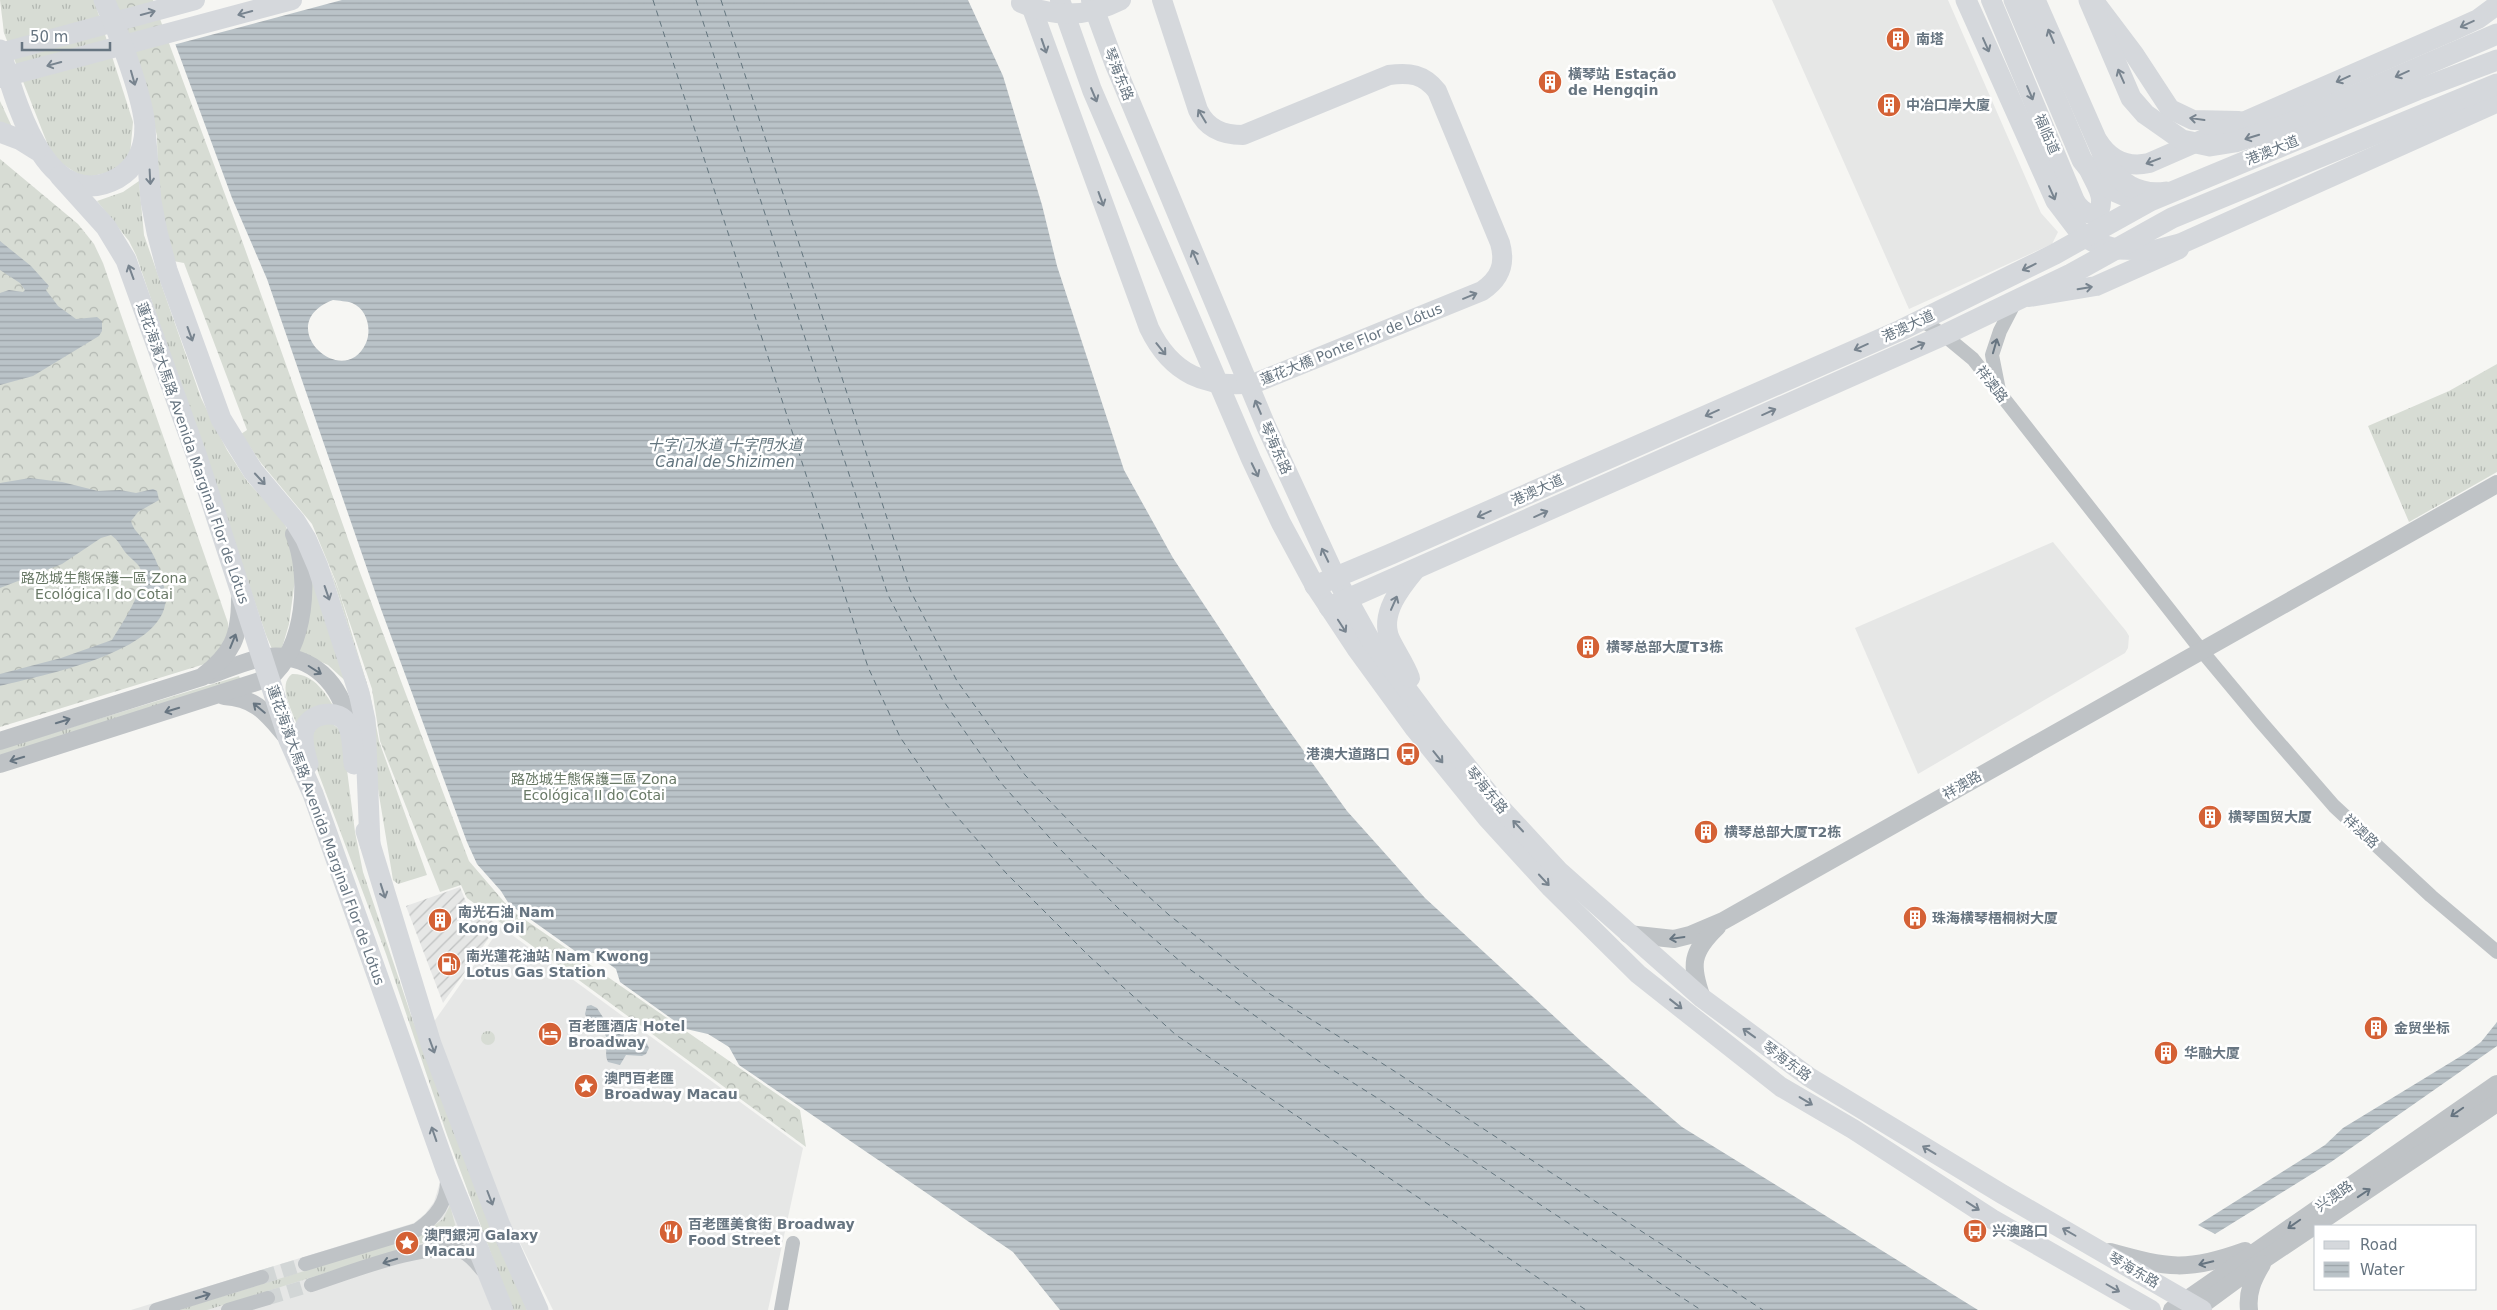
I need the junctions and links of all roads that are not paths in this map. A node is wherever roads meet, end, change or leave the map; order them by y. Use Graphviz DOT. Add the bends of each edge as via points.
graph roads {
  1 [pos="104,0"];
  2 [pos="195,0"];
  3 [pos="292,0"];
  4 [pos="1015,0"];
  5 [pos="1028,0"];
  6 [pos="1060,0"];
  7 [pos="1092,0"];
  8 [pos="1120,0"];
  9 [pos="1162,0"];
  10 [pos="1966,0"];
  11 [pos="1991,0"];
  12 [pos="2014,0"];
  13 [pos="2035,0"];
  14 [pos="2089,0"];
  15 [pos="2093,0"];
  16 [pos="2497,5"];
  17 [pos="2497,34"];
  18 [pos="2436,38"];
  19 [pos="0,52"];
  20 [pos="2497,53"];
  21 [pos="2497,60"];
  22 [pos="2497,70"];
  23 [pos="0,78"];
  24 [pos="2497,84"];
  25 [pos="2417,90"];
  26 [pos="2497,101"];
  27 [pos="2497,107"];
  28 [pos="2451,118"];
  29 [pos="2246,121"];
  30 [pos="145,129"];
  31 [pos="2091,129"];
  32 [pos="0,132"];
  33 [pos="37,150"];
  34 [pos="2090,172"];
  35 [pos="60,176"];
  36 [pos="2180,188"];
  37 [pos="2150,201"];
  38 [pos="2055,254"];
  39 [pos="2075,272"];
  40 [pos="2017,300"];
  41 [pos="1921,320"];
  42 [pos="1944,335"];
  43 [pos="1999,393"];
  44 [pos="2497,484"];
  45 [pos="281,503"];
  46 [pos="1416,569"];
  47 [pos="1336,578"];
  48 [pos="1315,586"];
  49 [pos="240,592"];
  50 [pos="1348,598"];
  51 [pos="1329,607"];
  52 [pos="2202,650"];
  53 [pos="263,658"];
  54 [pos="286,658"];
  55 [pos="202,677"];
  56 [pos="269,678"];
  57 [pos="218,696"];
  58 [pos="1412,696"];
  59 [pos="349,727"];
  60 [pos="289,740"];
  61 [pos="0,741"];
  62 [pos="0,764"];
  63 [pos="313,794"];
  64 [pos="370,844"];
  65 [pos="1722,921"];
  66 [pos="1628,934"];
  67 [pos="2497,952"];
  68 [pos="1702,998"];
  69 [pos="2497,1084"];
  70 [pos="2497,1104"];
  71 [pos="446,1169"];
  72 [pos="2316,1225"];
  73 [pos="2314,1226"];
  74 [pos="471,1234"];
  75 [pos="2268,1242"];
  76 [pos="792,1243"];
  77 [pos="2100,1250"];
  78 [pos="411,1254"];
  79 [pos="2263,1260"];
  80 [pos="305,1264"];
  81 [pos="262,1277"];
  82 [pos="311,1285"];
  83 [pos="492,1285"];
  84 [pos="268,1298"];
  85 [pos="2191,1308"];
  86 [pos="156,1310"];
  87 [pos="228,1310"];
  88 [pos="503,1310"];
  89 [pos="538,1310"];
  90 [pos="781,1310"];
  91 [pos="2151,1310"];
  92 [pos="2249,1310"];
  1 -- 30 [label="main road, one-way" via="126,56"];
  19 -- 2 [label="main road, one-way"];
  3 -- 23 [label="main road, one-way"];
  4 -- 8 [label="main road" via="1044,11 1073,14 1090,12"];
  5 -- 9 [label="main road, 蓮花大橋 Ponte Flor de Lótus, one-way" via="1149,328 1163,352 1190,374 1203,381 1224,385 1255,383 1482,291 1496,280 1502,270 1500,243 1437,91 1423,77 1414,73 1389,75 1243,135 1230,135 1218,131 1201,118"];
  6 -- 48 [label="main road, 琴海东路, one-way" via="1092,90 1251,459"];
  47 -- 7 [label="main road, 琴海东路, one-way" via="1266,426 1115,65"];
  10 -- 28 [label="main road, one-way" via="2056,201 2083,236 2116,250 2157,250 2180,244 2377,157"];
  11 -- 34 [label="main road, 福临道, one-way" via="2072,194 2080,210 2086,214 2094,214 2102,204"];
  12 -- 34 [label="main road, 福临道"];
  31 -- 13 [label="main road, one-way"];
  17 -- 14 [label="main road, one-way" via="2278,128 2235,142 2210,146 2182,140 2145,114 2131,98"];
  29 -- 15 [label="main road, one-way" via="2194,120 2170,109"];
  16 -- 18 [label="main road, one-way" via="2478,19"];
  18 -- 28 [label="main road" via="2450,48 2458,66 2461,85"];
  18 -- 29 [label="main road, one-way"];
  19 -- 33 [label="main road"];
  20 -- 25 [label="main road"];
  21 -- 25 [label="main road, 港澳大道"];
  22 -- 38 [label="main road"];
  24 -- 39 [label="main road, 港澳大道" via="2172,218"];
  25 -- 36 [label="main road, 港澳大道"];
  26 -- 28 [label="main road"];
  40 -- 27 [label="main road, one-way" via="2096,286"];
  28 -- 39 [label="main road" via="2367,146"];
  29 -- 31 [label="main road, one-way" via="2137,166 2111,157"];
  30 -- 35 [label="main road" via="143,146 136,162 110,182 93,186 76,184"];
  30 -- 45 [label="main road, one-way" via="151,201 167,270 221,419 253,471"];
  31 -- 36 [label="main road" via="2102,156 2118,180 2150,193"];
  32 -- 33 [label="main road"];
  33 -- 35 [label="main road, 蓮花海濱大馬路 Avenida Marginal Flor de Lótus"];
  34 -- 37 [label="main road, 福临道" via="2114,192"];
  49 -- 35 [label="main road, 蓮花海濱大馬路 Avenida Marginal Flor de Lótus, one-way" via="196,454 126,260 106,227"];
  36 -- 37 [label="main road, 港澳大道"];
  37 -- 38 [label="main road, 港澳大道"];
  38 -- 41 [label="main road, 港澳大道, one-way"];
  39 -- 40 [label="main road, 港澳大道"];
  40 -- 42 [label="main road, 港澳大道"];
  43 -- 40 [label="street, one-way" via="1992,355 2000,331"];
  41 -- 42 [label="street, 祥澳路"];
  41 -- 47 [label="main road, 港澳大道, one-way"];
  42 -- 43 [label="street, 祥澳路" via="1972,359"];
  46 -- 42 [label="main road, 港澳大道, one-way"];
  43 -- 52 [label="street, 祥澳路"];
  44 -- 52 [label="street, 祥澳路"];
  45 -- 54 [label="street" via="299,546 305,580 297,628"];
  45 -- 64 [label="main road, one-way" via="306,539 318,567 359,693 364,720"];
  46 -- 50 [label="main road, 港澳大道"];
  58 -- 46 [label="main road, one-way" via="1414,686 1389,637 1386,621 1401,588"];
  47 -- 48 [label="main road, 港澳大道"];
  47 -- 50 [label="main road, 琴海东路"];
  48 -- 51 [label="main road, 琴海东路"];
  49 -- 53 [label="main road, 蓮花海濱大馬路 Avenida Marginal Flor de Lótus"];
  55 -- 49 [label="street, one-way" via="221,663 233,644 240,617"];
  50 -- 51 [label="main road, 港澳大道"];
  50 -- 58 [label="main road, 琴海东路" via="1371,641"];
  51 -- 91 [label="main road, 琴海东路, one-way" via="1415,729 1487,818 1550,888 1638,974 1781,1087 1853,1129 1992,1219"];
  52 -- 65 [label="street, 祥澳路"];
  52 -- 67 [label="street, 祥澳路" via="2334,806"];
  53 -- 54 [label="street"];
  53 -- 55 [label="street"];
  53 -- 56 [label="main road, 蓮花海濱大馬路 Avenida Marginal Flor de Lótus"];
  54 -- 56 [label="street"];
  54 -- 59 [label="street, one-way" via="308,665 330,682 343,700"];
  61 -- 55 [label="street, one-way"];
  56 -- 57 [label="street"];
  56 -- 60 [label="main road, 蓮花海濱大馬路 Avenida Marginal Flor de Lótus"];
  60 -- 57 [label="street, one-way" via="251,701"];
  57 -- 62 [label="street, one-way"];
  66 -- 58 [label="main road, 琴海东路, one-way" via="1559,871 1499,806"];
  59 -- 63 [label="main road" via="345,720 329,714 315,717 304,729"];
  59 -- 64 [label="main road" via="361,809"];
  60 -- 63 [label="main road, 蓮花海濱大馬路 Avenida Marginal Flor de Lótus"];
  71 -- 63 [label="main road, 蓮花海濱大馬路 Avenida Marginal Flor de Lótus, one-way"];
  64 -- 89 [label="main road, one-way" via="431,1044 499,1223"];
  65 -- 66 [label="street, 祥澳路, one-way" via="1674,939"];
  65 -- 68 [label="street, 祥澳路" via="1704,939 1693,963"];
  66 -- 68 [label="main road, 琴海东路"];
  77 -- 68 [label="main road, 琴海东路, one-way" via="1809,1077"];
  69 -- 75 [label="street, 兴澳路, one-way"];
  72 -- 70 [label="street, 兴澳路, one-way"];
  71 -- 74 [label="main road, 蓮花海濱大馬路 Avenida Marginal Flor de Lótus"];
  71 -- 80 [label="street" via="447,1187 443,1204 418,1230"];
  79 -- 73 [label="street, 兴澳路, one-way"];
  74 -- 78 [label="street"];
  74 -- 83 [label="main road, 蓮花海濱大馬路 Avenida Marginal Flor de Lótus"];
  75 -- 77 [label="street, one-way" via="2223,1259 2192,1266 2167,1266"];
  75 -- 85 [label="street, 兴澳路"];
  76 -- 90 [label="street"];
  77 -- 85 [label="main road, 琴海东路"];
  78 -- 82 [label="street, one-way"];
  78 -- 83 [label="street" via="445,1248 464,1252 475,1260"];
  79 -- 85 [label="street, 兴澳路"];
  79 -- 92 [label="street" via="2252,1280"];
  86 -- 81 [label="street, one-way"];
  83 -- 88 [label="main road, 蓮花海濱大馬路 Avenida Marginal Flor de Lótus"];
  84 -- 87 [label="street"];
}
